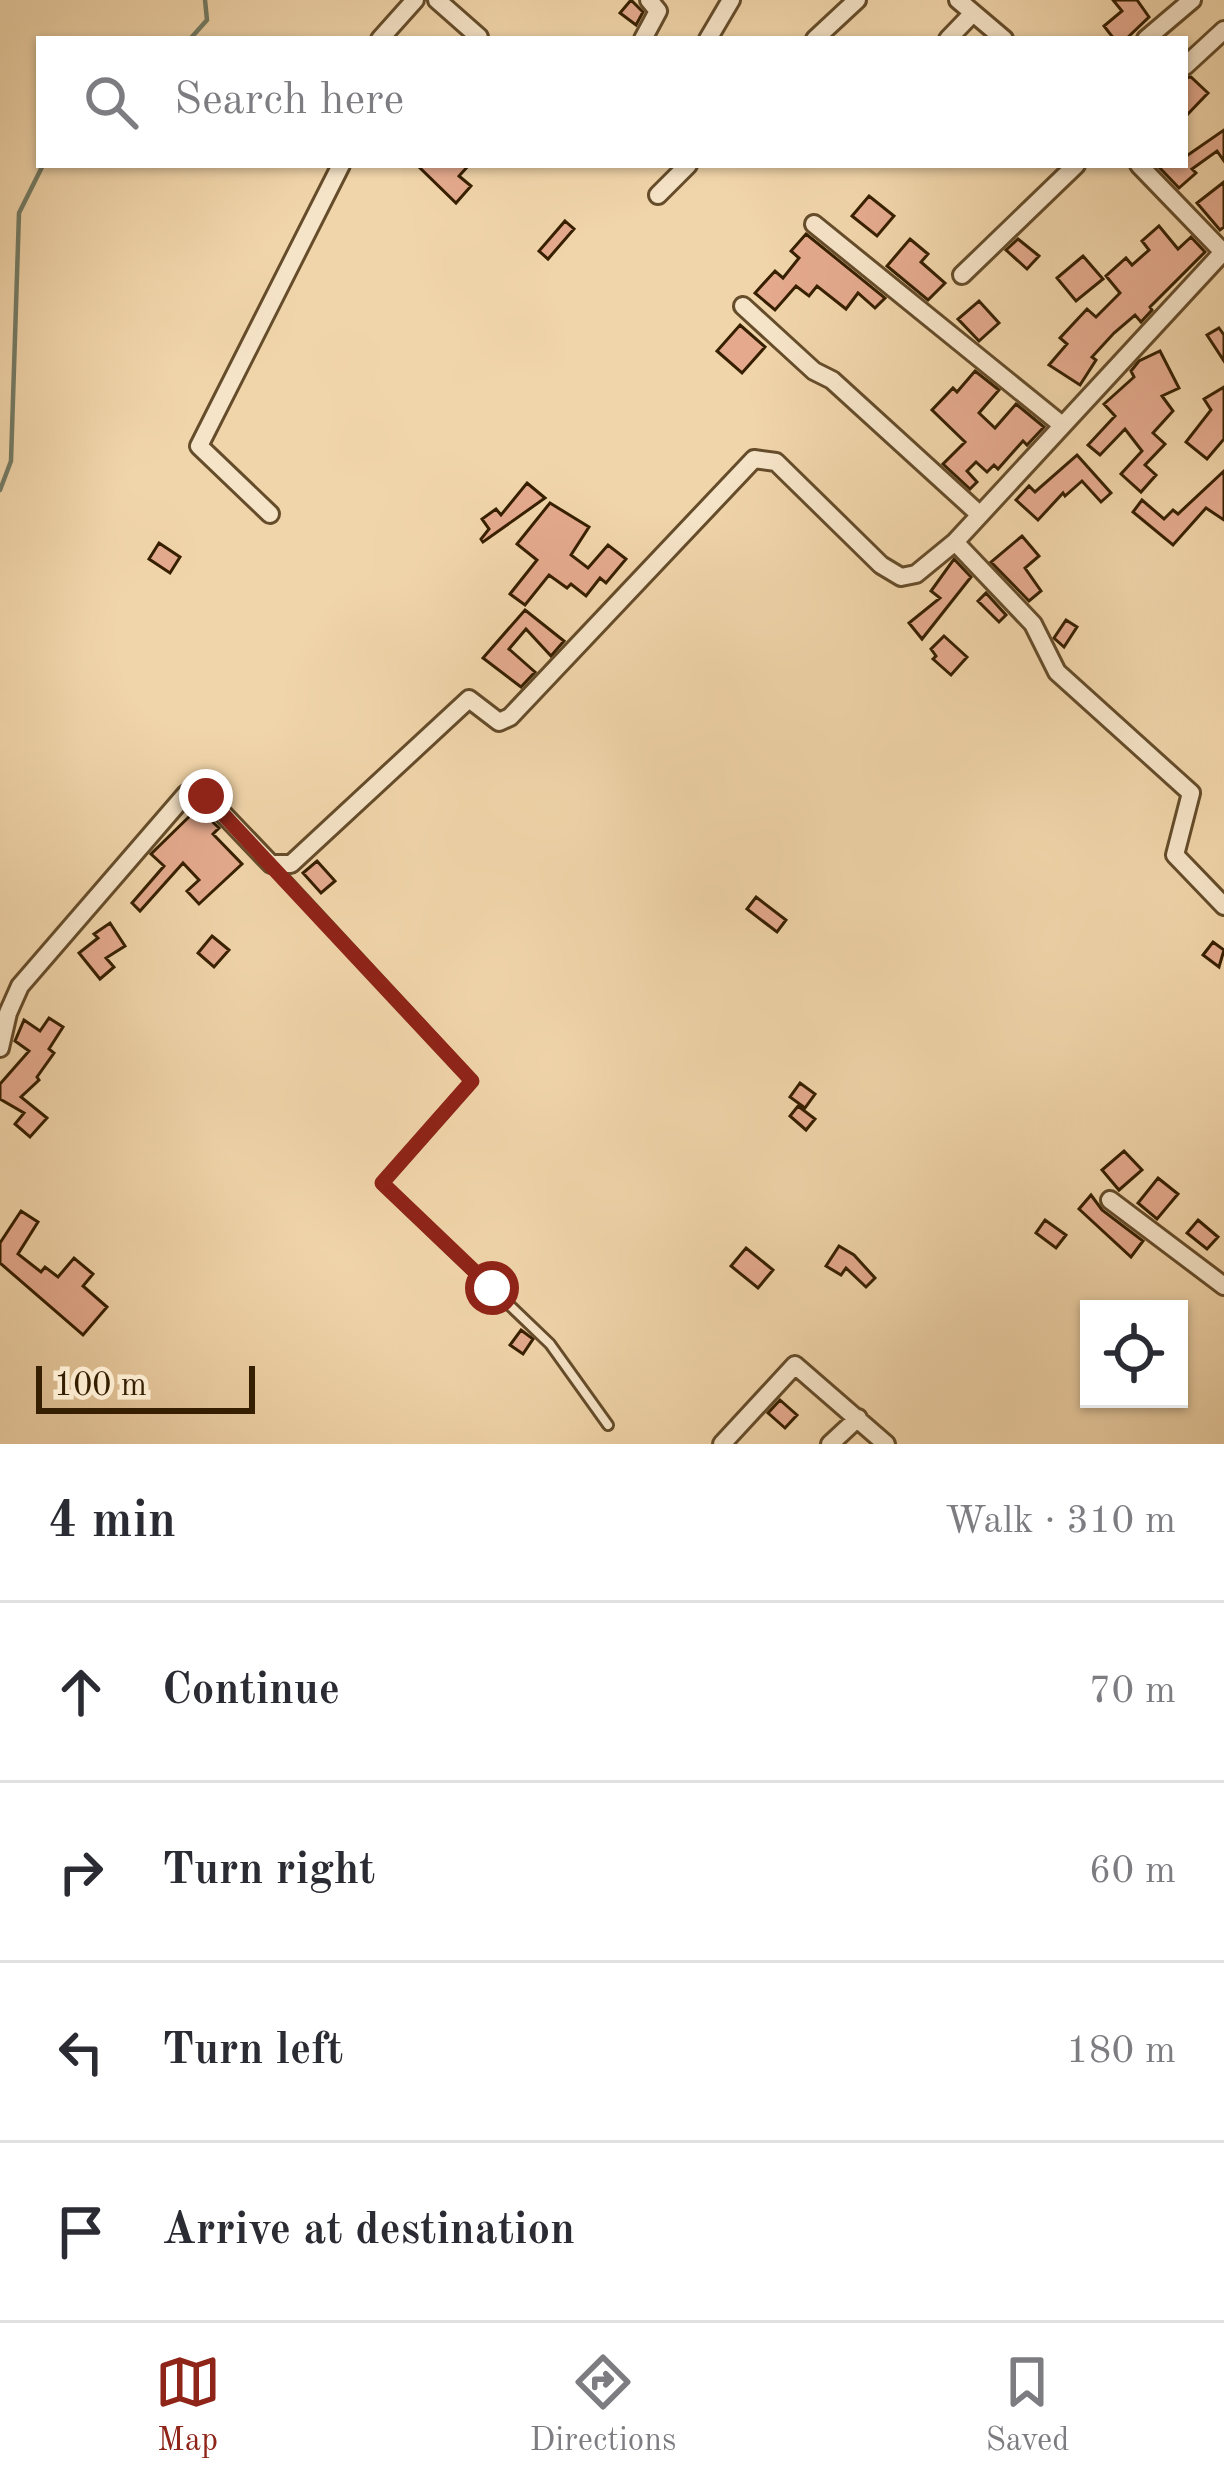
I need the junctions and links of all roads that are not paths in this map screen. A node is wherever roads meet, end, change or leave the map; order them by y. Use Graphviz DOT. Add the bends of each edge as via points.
graph roads {
  1 [pos="415,0"];
  2 [pos="437,0"];
  3 [pos="649,0"];
  4 [pos="731,0"];
  5 [pos="857,0"];
  6 [pos="958,0"];
  7 [pos="1192,0"];
  8 [pos="973,13"];
  9 [pos="1224,30"];
  10 [pos="383,36"];
  11 [pos="478,36"];
  12 [pos="645,36"];
  13 [pos="710,36"];
  14 [pos="818,36"];
  15 [pos="951,36"];
  16 [pos="1000,36"];
  17 [pos="1150,36"];
  18 [pos="1188,63"];
  19 [pos="339,168"];
  20 [pos="685,168"];
  21 [pos="1073,168"];
  22 [pos="1142,168"];
  23 [pos="658,195"];
  24 [pos="814,224"];
  25 [pos="1224,251"];
  26 [pos="962,275"];
  27 [pos="743,306"];
  28 [pos="1062,425"];
  29 [pos="270,514"];
  30 [pos="979,514"];
  31 [pos="955,542"];
  32 [pos="271,864"];
  33 [pos="1224,906"];
  34 [pos="0,1048"];
  35 [pos="1110,1200"];
  36 [pos="1224,1286"];
  37 [pos="858,1418"];
  38 [pos="608,1425"];
  39 [pos="722,1444"];
  40 [pos="830,1444"];
  41 [pos="886,1444"];
  1 -- 10 [label="street"];
  2 -- 11 [label="street"];
  3 -- 12 [label="street" via="658,10"];
  4 -- 13 [label="street"];
  5 -- 14 [label="street"];
  6 -- 8 [label="street"];
  7 -- 17 [label="street"];
  8 -- 15 [label="street"];
  8 -- 16 [label="street"];
  9 -- 18 [label="street"];
  19 -- 29 [label="street" via="199,446"];
  20 -- 23 [label="street"];
  21 -- 26 [label="street"];
  22 -- 25 [label="street"];
  24 -- 28 [label="street"];
  25 -- 28 [label="street"];
  27 -- 30 [label="street"];
  28 -- 30 [label="street"];
  30 -- 31 [label="street"];
  31 -- 32 [label="street" via="901,577 776,462 754,459 509,717 500,722 469,700 291,864"];
  31 -- 33 [label="street" via="1033,624 1057,672 1191,793 1174,855"];
  32 -- 34 [label="street" via="206,796 186,794 20,986"];
  32 -- 38 [label="lane" via="472,1081 382,1183 550,1344"];
  35 -- 36 [label="street"];
  37 -- 39 [label="street" via="795,1365"];
  37 -- 40 [label="street"];
  37 -- 41 [label="street"];
}
